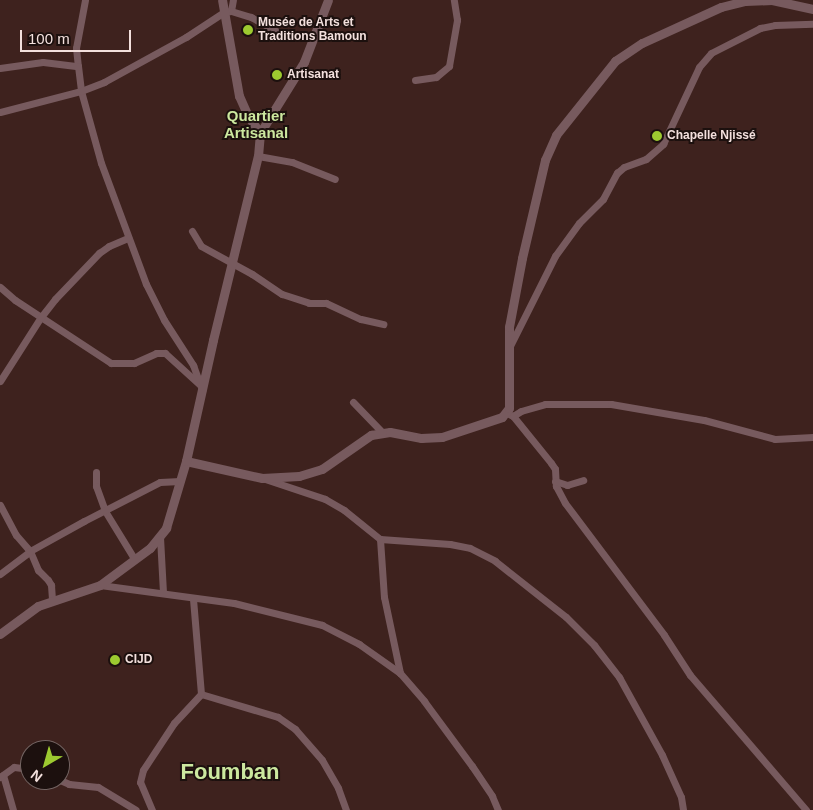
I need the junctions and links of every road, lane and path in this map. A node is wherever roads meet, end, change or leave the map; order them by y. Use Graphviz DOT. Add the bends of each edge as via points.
graph roads {
  1 [pos="85,0"];
  2 [pos="222,0"];
  3 [pos="233,0"];
  4 [pos="328,0"];
  5 [pos="454,0"];
  6 [pos="813,9"];
  7 [pos="228,11"];
  8 [pos="813,24"];
  9 [pos="315,38"];
  10 [pos="78,66"];
  11 [pos="0,68"];
  12 [pos="415,80"];
  13 [pos="81,92"];
  14 [pos="0,112"];
  15 [pos="260,133"];
  16 [pos="258,156"];
  17 [pos="335,179"];
  18 [pos="192,231"];
  19 [pos="128,238"];
  20 [pos="232,264"];
  21 [pos="0,286"];
  22 [pos="41,317"];
  23 [pos="383,324"];
  24 [pos="507,350"];
  25 [pos="0,381"];
  26 [pos="201,387"];
  27 [pos="354,402"];
  28 [pos="510,414"];
  29 [pos="382,432"];
  30 [pos="813,436"];
  31 [pos="186,461"];
  32 [pos="96,472"];
  33 [pos="262,478"];
  34 [pos="583,480"];
  35 [pos="555,481"];
  36 [pos="180,482"];
  37 [pos="0,505"];
  38 [pos="106,511"];
  39 [pos="160,537"];
  40 [pos="380,539"];
  41 [pos="30,552"];
  42 [pos="135,560"];
  43 [pos="0,574"];
  44 [pos="100,585"];
  45 [pos="163,592"];
  46 [pos="193,598"];
  47 [pos="52,600"];
  48 [pos="0,634"];
  49 [pos="400,674"];
  50 [pos="202,694"];
  51 [pos="20,768"];
  52 [pos="2,776"];
  53 [pos="70,784"];
  54 [pos="12,810"];
  55 [pos="136,810"];
  56 [pos="152,810"];
  57 [pos="346,810"];
  58 [pos="498,810"];
  59 [pos="683,810"];
  60 [pos="806,810"];
  1 -- 10 [label="street" via="76,48"];
  2 -- 7 [label="street"];
  3 -- 7 [label="street"];
  4 -- 9 [label="street"];
  5 -- 12 [label="street" via="457,20 449,66 436,77"];
  6 -- 24 [label="street" via="772,0 745,1 721,7 642,43 615,61 556,135 545,160 522,258"];
  7 -- 9 [label="street" via="251,17 283,34"];
  7 -- 13 [label="street" via="186,37"];
  7 -- 15 [label="street" via="239,96"];
  8 -- 24 [label="street" via="760,28 711,53 699,67 663,144 646,159 617,173 603,199 555,256"];
  9 -- 15 [label="street"];
  10 -- 11 [label="street" via="43,62"];
  10 -- 13 [label="street"];
  13 -- 14 [label="street"];
  13 -- 19 [label="street" via="101,163"];
  15 -- 16 [label="street"];
  16 -- 17 [label="street" via="292,162"];
  16 -- 20 [label="street"];
  18 -- 20 [label="street" via="201,246"];
  19 -- 22 [label="street" via="108,246 92,259"];
  19 -- 26 [label="street" via="164,320 193,365"];
  20 -- 23 [label="street" via="282,294 326,303 361,319"];
  20 -- 26 [label="street"];
  21 -- 22 [label="street"];
  22 -- 25 [label="street"];
  22 -- 26 [label="street" via="111,363 134,363 156,353 165,353"];
  24 -- 28 [label="street"];
  26 -- 31 [label="street"];
  27 -- 29 [label="street"];
  28 -- 29 [label="street" via="442,437 421,438"];
  28 -- 30 [label="street" via="545,404 611,404 704,420 775,439"];
  28 -- 35 [label="street" via="551,463 555,469"];
  29 -- 33 [label="street" via="366,437 310,474"];
  31 -- 33 [label="street"];
  31 -- 36 [label="street"];
  32 -- 38 [label="street" via="96,486"];
  33 -- 40 [label="street" via="325,499"];
  34 -- 35 [label="street" via="567,485"];
  35 -- 60 [label="street" via="564,503 664,635 690,675"];
  36 -- 38 [label="street" via="160,482"];
  36 -- 39 [label="street" via="166,528"];
  37 -- 41 [label="street" via="16,536"];
  38 -- 41 [label="street"];
  38 -- 42 [label="street"];
  39 -- 42 [label="street"];
  39 -- 45 [label="street"];
  40 -- 49 [label="street" via="384,597"];
  40 -- 59 [label="street" via="470,548 495,561 566,617 619,677 662,755 681,797"];
  41 -- 43 [label="street"];
  41 -- 47 [label="street" via="38,570 51,586"];
  42 -- 44 [label="street"];
  44 -- 45 [label="street"];
  44 -- 47 [label="street"];
  45 -- 46 [label="street"];
  46 -- 49 [label="street" via="234,603 322,625 359,644"];
  46 -- 50 [label="street"];
  47 -- 48 [label="street" via="28,612"];
  49 -- 58 [label="street" via="438,718"];
  50 -- 56 [label="street" via="174,722 143,770 140,782"];
  50 -- 57 [label="street" via="278,717 295,729 322,760"];
  51 -- 52 [label="street" via="14,767"];
  52 -- 54 [label="street"];
  53 -- 55 [label="street" via="98,787"];
}
